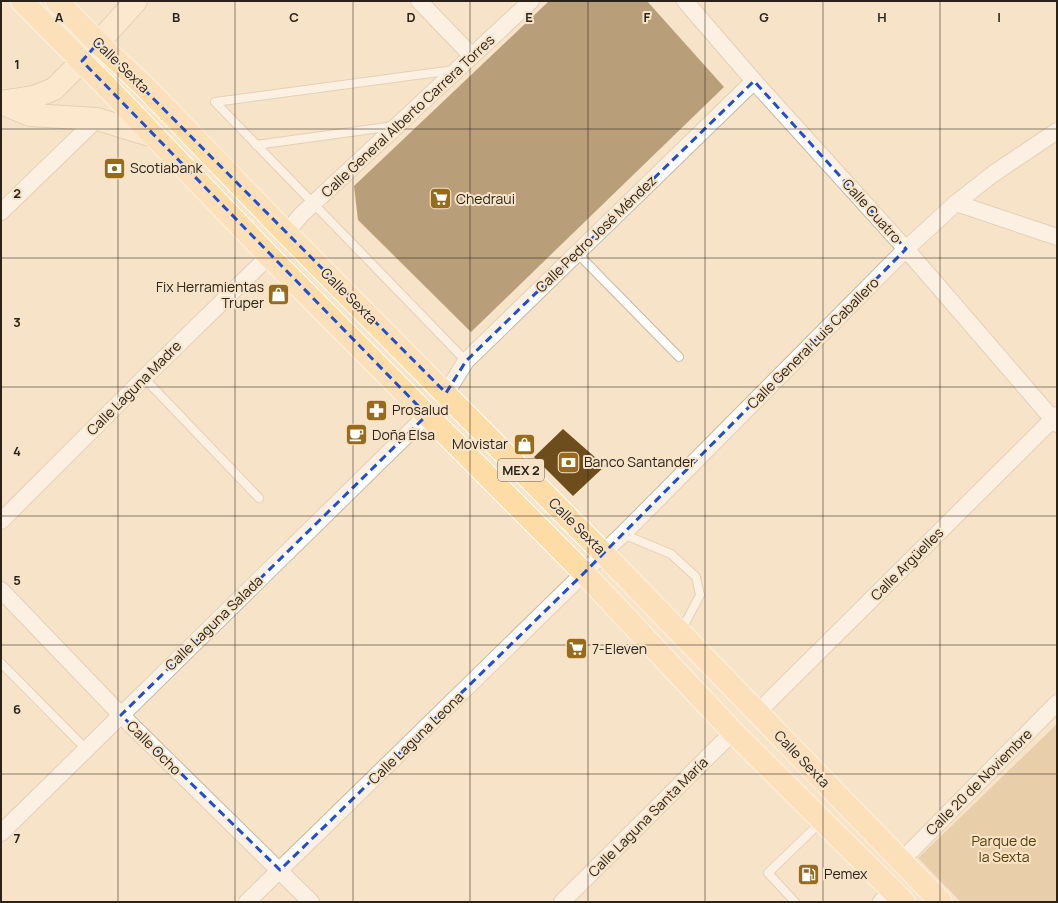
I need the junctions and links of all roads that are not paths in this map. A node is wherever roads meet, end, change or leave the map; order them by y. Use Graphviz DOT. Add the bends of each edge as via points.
graph roads {
  1 [pos="22,1"];
  2 [pos="56,1"];
  3 [pos="136,1"];
  4 [pos="419,1"];
  5 [pos="531,1"];
  6 [pos="685,1"];
  7 [pos="98,43"];
  8 [pos="472,56"];
  9 [pos="82,61"];
  10 [pos="458,69"];
  11 [pos="754,81"];
  12 [pos="1,103"];
  13 [pos="97,119"];
  14 [pos="397,125"];
  15 [pos="1057,131"];
  16 [pos="153,136"];
  17 [pos="256,145"];
  18 [pos="314,203"];
  19 [pos="956,203"];
  20 [pos="1,212"];
  21 [pos="286,233"];
  22 [pos="1057,237"];
  23 [pos="906,249"];
  24 [pos="577,253"];
  25 [pos="269,256"];
  26 [pos="678,357"];
  27 [pos="466,361"];
  28 [pos="144,378"];
  29 [pos="446,393"];
  30 [pos="427,415"];
  31 [pos="1056,419"];
  32 [pos="259,498"];
  33 [pos="1,522"];
  34 [pos="623,534"];
  35 [pos="603,553"];
  36 [pos="584,573"];
  37 [pos="1,590"];
  38 [pos="680,634"];
  39 [pos="1,663"];
  40 [pos="1057,703"];
  41 [pos="757,713"];
  42 [pos="121,715"];
  43 [pos="733,732"];
  44 [pos="86,749"];
  45 [pos="822,821"];
  46 [pos="1,833"];
  47 [pos="901,861"];
  48 [pos="280,870"];
  49 [pos="893,898"];
  50 [pos="248,902"];
  51 [pos="311,902"];
  52 [pos="562,902"];
  53 [pos="795,902"];
  54 [pos="941,902"];
  1 -- 9 [label="main road, Calle Sexta / MEX 2"];
  2 -- 7 [label="main road, Calle Sexta / MEX 2"];
  3 -- 7 [label="main road"];
  4 -- 8 [label="street"];
  5 -- 8 [label="street, Calle General Alberto Carrera Torres"];
  6 -- 11 [label="street, Calle Cuatro"];
  7 -- 9 [label="main road"];
  7 -- 21 [label="main road, Calle Sexta / MEX 2" via="145,87"];
  8 -- 10 [label="street, Calle General Alberto Carrera Torres"];
  9 -- 12 [label="main road" via="54,89 34,97"];
  9 -- 16 [label="main road, Calle Sexta / MEX 2"];
  10 -- 14 [label="street, Calle General Alberto Carrera Torres"];
  10 -- 17 [label="lane" via="215,102"];
  11 -- 23 [label="street, Calle Cuatro"];
  11 -- 24 [label="street, Calle Pedro José Méndez"];
  12 -- 13 [label="main road" via="30,115"];
  13 -- 16 [label="main road"];
  13 -- 20 [label="street"];
  14 -- 17 [label="lane"];
  14 -- 18 [label="street, Calle General Alberto Carrera Torres"];
  15 -- 19 [label="street, Calle General Luis Caballero" via="993,174"];
  16 -- 25 [label="main road, Calle Sexta / MEX 2"];
  17 -- 18 [label="lane"];
  18 -- 21 [label="street, Calle General Alberto Carrera Torres"];
  18 -- 27 [label="lane"];
  19 -- 22 [label="street"];
  19 -- 23 [label="street, Calle General Luis Caballero"];
  21 -- 29 [label="main road, Calle Sexta / MEX 2"];
  23 -- 31 [label="street, Calle Cuatro"];
  23 -- 34 [label="street, Calle General Luis Caballero"];
  24 -- 26 [label="lane"];
  24 -- 27 [label="street, Calle Pedro José Méndez"];
  25 -- 28 [label="street, Calle Laguna Madre"];
  25 -- 30 [label="main road, Calle Sexta / MEX 2"];
  27 -- 29 [label="street, Calle Pedro José Méndez"];
  28 -- 32 [label="lane"];
  28 -- 33 [label="street, Calle Laguna Madre"];
  29 -- 35 [label="main road, Calle Sexta / MEX 2"];
  30 -- 36 [label="main road, Calle Sexta / MEX 2"];
  30 -- 42 [label="street, Calle Laguna Salada"];
  31 -- 41 [label="street, Calle Argüelles"];
  34 -- 35 [label="street, Calle General Luis Caballero"];
  34 -- 38 [label="lane" via="671,554 696,577 700,595"];
  35 -- 36 [label="street, Calle General Luis Caballero"];
  35 -- 38 [label="main road, Calle Sexta / MEX 2"];
  36 -- 43 [label="main road, Calle Sexta / MEX 2"];
  36 -- 48 [label="street, Calle Laguna Leona"];
  37 -- 42 [label="street, Calle Ocho"];
  38 -- 41 [label="main road, Calle Sexta / MEX 2"];
  39 -- 44 [label="lane"];
  40 -- 47 [label="street, Calle 20 de Noviembre"];
  41 -- 47 [label="main road, Calle Sexta / MEX 2"];
  42 -- 44 [label="street, Calle Laguna Salada"];
  42 -- 48 [label="street, Calle Ocho"];
  43 -- 45 [label="main road, Calle Sexta / MEX 2"];
  43 -- 52 [label="street, Calle Laguna Santa María"];
  44 -- 46 [label="street, Calle Laguna Salada"];
  45 -- 49 [label="main road, Calle Sexta / MEX 2"];
  45 -- 53 [label="lane" via="768,873"];
  47 -- 54 [label="main road, Calle Sexta / MEX 2"];
  48 -- 50 [label="street, Calle Laguna Leona"];
  48 -- 51 [label="street, Calle Ocho"];
}
